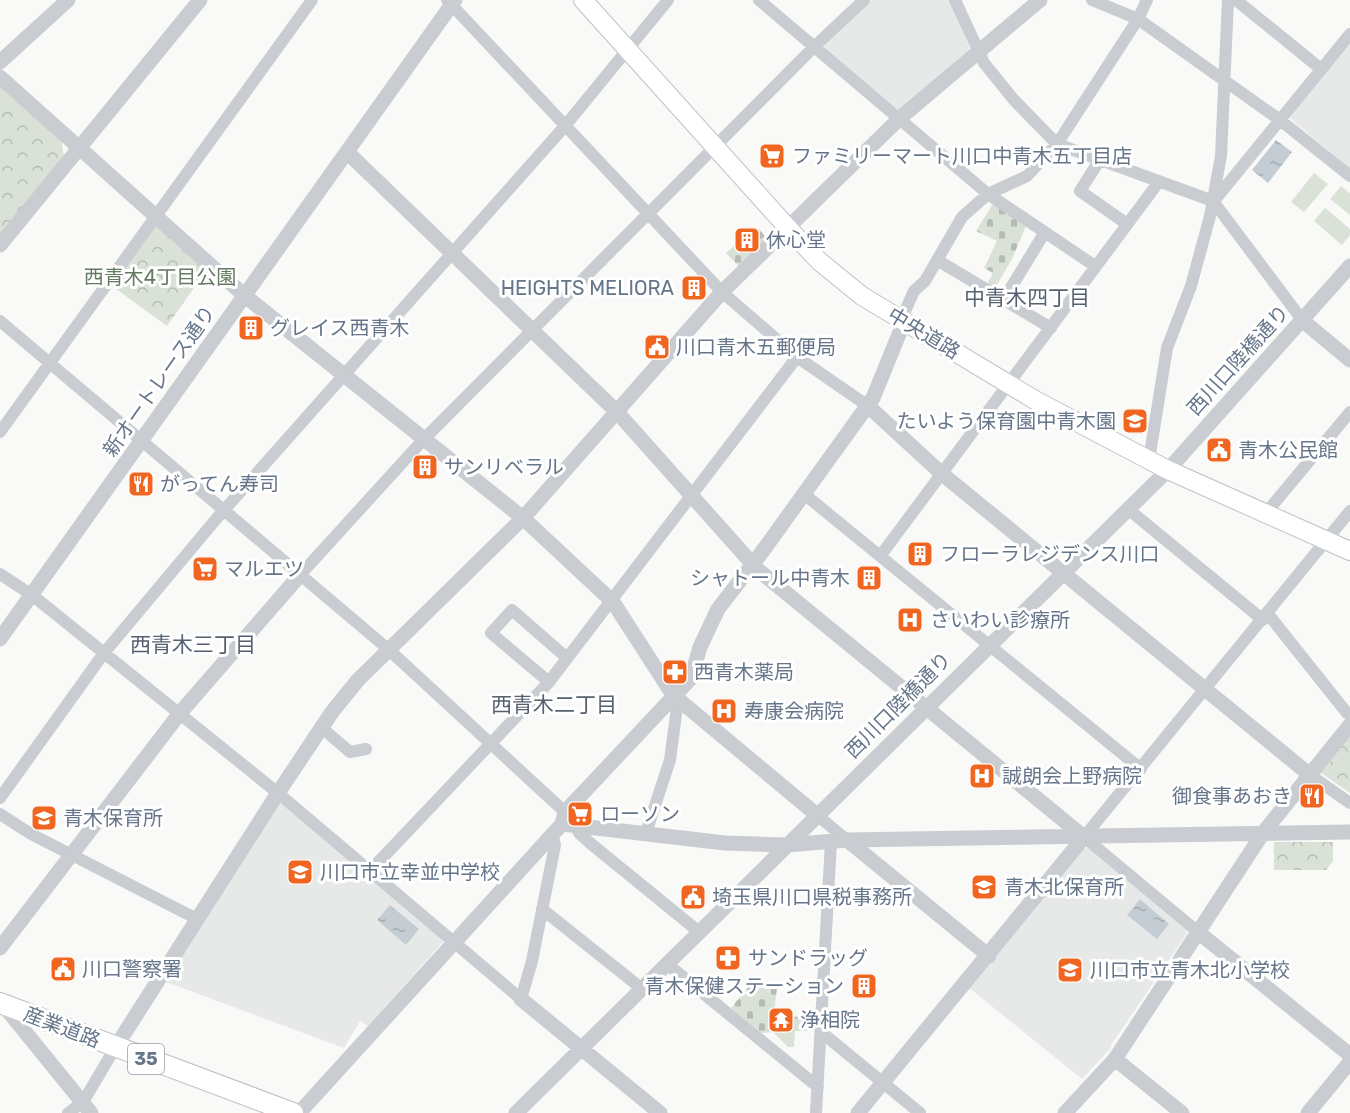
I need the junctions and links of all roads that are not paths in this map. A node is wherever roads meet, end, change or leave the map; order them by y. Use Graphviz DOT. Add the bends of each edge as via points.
graph roads {
  1 [pos="69,0"];
  2 [pos="200,0"];
  3 [pos="312,0"];
  4 [pos="583,0"];
  5 [pos="668,0"];
  6 [pos="759,0"];
  7 [pos="864,0"];
  8 [pos="955,0"];
  9 [pos="1040,0"];
  10 [pos="1092,0"];
  11 [pos="1146,0"];
  12 [pos="1228,0"];
  13 [pos="1236,0"];
  14 [pos="451,2"];
  15 [pos="1138,20"];
  16 [pos="1350,34"];
  17 [pos="814,46"];
  18 [pos="627,48"];
  19 [pos="978,51"];
  20 [pos="0,62"];
  21 [pos="1321,69"];
  22 [pos="0,77"];
  23 [pos="1226,80"];
  24 [pos="900,118"];
  25 [pos="1280,120"];
  26 [pos="565,126"];
  27 [pos="1057,144"];
  28 [pos="79,147"];
  29 [pos="715,147"];
  30 [pos="347,152"];
  31 [pos="1099,161"];
  32 [pos="1350,176"];
  33 [pos="1158,183"];
  34 [pos="988,194"];
  35 [pos="1213,201"];
  36 [pos="648,215"];
  37 [pos="156,216"];
  38 [pos="1127,224"];
  39 [pos="788,228"];
  40 [pos="1045,232"];
  41 [pos="0,245"];
  42 [pos="453,252"];
  43 [pos="937,260"];
  44 [pos="1095,266"];
  45 [pos="1349,268"];
  46 [pos="722,292"];
  47 [pos="245,296"];
  48 [pos="1004,299"];
  49 [pos="0,321"];
  50 [pos="902,321"];
  51 [pos="1302,321"];
  52 [pos="1051,327"];
  53 [pos="533,330"];
  54 [pos="797,357"];
  55 [pos="1350,360"];
  56 [pos="50,364"];
  57 [pos="343,374"];
  58 [pos="1009,385"];
  59 [pos="868,406"];
  60 [pos="617,412"];
  61 [pos="1350,412"];
  62 [pos="0,432"];
  63 [pos="423,440"];
  64 [pos="141,442"];
  65 [pos="1149,460"];
  66 [pos="1168,470"];
  67 [pos="941,473"];
  68 [pos="804,494"];
  69 [pos="692,497"];
  70 [pos="1128,509"];
  71 [pos="223,511"];
  72 [pos="1350,511"];
  73 [pos="1266,513"];
  74 [pos="523,518"];
  75 [pos="1326,540"];
  76 [pos="1350,551"];
  77 [pos="881,555"];
  78 [pos="752,564"];
  79 [pos="1063,573"];
  80 [pos="0,574"];
  81 [pos="300,575"];
  82 [pos="32,595"];
  83 [pos="613,602"];
  84 [pos="1265,617"];
  85 [pos="0,639"];
  86 [pos="990,644"];
  87 [pos="388,649"];
  88 [pos="104,653"];
  89 [pos="567,658"];
  90 [pos="549,682"];
  91 [pos="1205,690"];
  92 [pos="673,695"];
  93 [pos="924,707"];
  94 [pos="180,713"];
  95 [pos="1348,719"];
  96 [pos="322,728"];
  97 [pos="491,744"];
  98 [pos="366,749"];
  99 [pos="1141,769"];
  100 [pos="1310,775"];
  101 [pos="278,793"];
  102 [pos="0,798"];
  103 [pos="1350,803"];
  104 [pos="0,814"];
  105 [pos="818,814"];
  106 [pos="564,824"];
  107 [pos="1263,832"];
  108 [pos="1350,832"];
  109 [pos="646,833"];
  110 [pos="1084,837"];
  111 [pos="847,840"];
  112 [pos="831,842"];
  113 [pos="786,845"];
  114 [pos="72,855"];
  115 [pos="370,871"];
  116 [pos="542,909"];
  117 [pos="197,919"];
  118 [pos="698,932"];
  119 [pos="1198,932"];
  120 [pos="454,944"];
  121 [pos="0,948"];
  122 [pos="989,956"];
  123 [pos="666,963"];
  124 [pos="641,988"];
  125 [pos="520,999"];
  126 [pos="1,1003"];
  127 [pos="821,1032"];
  128 [pos="115,1048"];
  129 [pos="580,1048"];
  130 [pos="1350,1054"];
  131 [pos="1115,1059"];
  132 [pos="1350,1062"];
  133 [pos="883,1083"];
  134 [pos="818,1087"];
  135 [pos="87,1107"];
  136 [pos="652,1111"];
  137 [pos="68,1113"];
  138 [pos="293,1113"];
  139 [pos="300,1113"];
  140 [pos="516,1113"];
  141 [pos="816,1113"];
  142 [pos="858,1113"];
  143 [pos="920,1113"];
  144 [pos="1065,1113"];
  145 [pos="1182,1113"];
  146 [pos="1308,1113"];
  1 -- 20 [label="street"];
  2 -- 28 [label="street"];
  3 -- 37 [label="street"];
  4 -- 18 [label="main road, 中央道路"];
  5 -- 18 [label="street"];
  6 -- 17 [label="street"];
  7 -- 17 [label="street"];
  8 -- 19 [label="street"];
  9 -- 19 [label="street"];
  10 -- 15 [label="street"];
  11 -- 15 [label="street"];
  12 -- 23 [label="street"];
  13 -- 21 [label="street"];
  14 -- 26 [label="street"];
  14 -- 30 [label="street, 新オートレース通り"];
  15 -- 23 [label="street"];
  15 -- 27 [label="street"];
  16 -- 21 [label="street"];
  17 -- 24 [label="street"];
  17 -- 29 [label="street"];
  18 -- 26 [label="street"];
  18 -- 29 [label="main road, 中央道路"];
  19 -- 24 [label="street"];
  19 -- 27 [label="street" via="1014,100"];
  21 -- 25 [label="street"];
  22 -- 28 [label="street"];
  23 -- 25 [label="street"];
  23 -- 35 [label="street" via="1221,156"];
  24 -- 34 [label="street"];
  24 -- 39 [label="street"];
  25 -- 32 [label="street"];
  25 -- 35 [label="street"];
  26 -- 36 [label="street"];
  26 -- 42 [label="street"];
  27 -- 31 [label="street"];
  27 -- 34 [label="street" via="1027,176"];
  28 -- 37 [label="street"];
  28 -- 41 [label="street"];
  29 -- 36 [label="street"];
  29 -- 39 [label="main road, 中央道路"];
  30 -- 42 [label="street"];
  30 -- 47 [label="street, 新オートレース通り"];
  31 -- 33 [label="street"];
  31 -- 38 [label="street" via="1080,191"];
  33 -- 35 [label="street"];
  33 -- 38 [label="street"];
  34 -- 40 [label="street"];
  34 -- 43 [label="street" via="962,217"];
  35 -- 51 [label="street"];
  35 -- 65 [label="street" via="1191,286 1167,348"];
  36 -- 46 [label="street"];
  36 -- 53 [label="street"];
  37 -- 47 [label="street"];
  37 -- 56 [label="street"];
  38 -- 44 [label="street"];
  39 -- 46 [label="street"];
  39 -- 50 [label="main road, 中央道路" via="841,280"];
  40 -- 44 [label="street"];
  40 -- 48 [label="street"];
  42 -- 53 [label="street"];
  42 -- 57 [label="street"];
  43 -- 48 [label="street"];
  43 -- 50 [label="street" via="914,291"];
  44 -- 52 [label="street"];
  45 -- 51 [label="street, 西川口陸橋通り"];
  46 -- 54 [label="street"];
  46 -- 60 [label="street"];
  47 -- 57 [label="street"];
  47 -- 64 [label="street, 新オートレース通り"];
  48 -- 52 [label="street"];
  49 -- 56 [label="street"];
  50 -- 58 [label="main road, 中央道路"];
  50 -- 59 [label="street"];
  51 -- 55 [label="street"];
  51 -- 66 [label="street, 西川口陸橋通り"];
  52 -- 58 [label="street"];
  53 -- 60 [label="street"];
  53 -- 63 [label="street"];
  54 -- 59 [label="street"];
  54 -- 69 [label="street"];
  56 -- 62 [label="street"];
  56 -- 64 [label="street"];
  57 -- 63 [label="street"];
  57 -- 71 [label="street"];
  58 -- 65 [label="main road, 中央道路"];
  58 -- 67 [label="street"];
  59 -- 67 [label="street"];
  59 -- 68 [label="street"];
  60 -- 69 [label="street"];
  60 -- 74 [label="street"];
  61 -- 73 [label="street"];
  63 -- 74 [label="street"];
  63 -- 81 [label="street"];
  64 -- 71 [label="street"];
  64 -- 82 [label="street, 新オートレース通り"];
  65 -- 66 [label="main road, 中央道路"];
  66 -- 70 [label="street, 西川口陸橋通り"];
  66 -- 73 [label="main road, 中央道路"];
  67 -- 77 [label="street"];
  67 -- 79 [label="street"];
  68 -- 77 [label="street"];
  68 -- 78 [label="street"];
  69 -- 78 [label="street"];
  69 -- 83 [label="street"];
  70 -- 79 [label="street, 西川口陸橋通り"];
  70 -- 84 [label="street"];
  71 -- 81 [label="street"];
  71 -- 88 [label="street"];
  72 -- 75 [label="street"];
  73 -- 75 [label="main road, 中央道路"];
  74 -- 83 [label="street"];
  74 -- 87 [label="street"];
  75 -- 76 [label="main road, 中央道路"];
  75 -- 84 [label="street"];
  77 -- 86 [label="street"];
  78 -- 92 [label="street" via="718,609 691,678"];
  78 -- 93 [label="street"];
  79 -- 86 [label="street, 西川口陸橋通り"];
  79 -- 91 [label="street"];
  80 -- 82 [label="street"];
  81 -- 87 [label="street"];
  81 -- 94 [label="street"];
  82 -- 85 [label="street, 新オートレース通り"];
  82 -- 88 [label="street"];
  83 -- 89 [label="street"];
  83 -- 92 [label="street"];
  84 -- 91 [label="street"];
  84 -- 95 [label="street"];
  86 -- 93 [label="street, 西川口陸橋通り"];
  86 -- 99 [label="street"];
  87 -- 96 [label="street" via="358,680"];
  87 -- 97 [label="street"];
  88 -- 94 [label="street"];
  88 -- 102 [label="street"];
  89 -- 90 [label="street"];
  89 -- 90 [label="street" via="512,610 491,633"];
  90 -- 97 [label="street"];
  91 -- 99 [label="street"];
  91 -- 100 [label="street"];
  92 -- 105 [label="street"];
  92 -- 106 [label="street"];
  92 -- 109 [label="street" via="677,707 670,760"];
  93 -- 105 [label="street, 西川口陸橋通り"];
  93 -- 110 [label="street"];
  94 -- 101 [label="street"];
  94 -- 114 [label="street"];
  95 -- 100 [label="street"];
  96 -- 98 [label="street" via="350,752"];
  96 -- 101 [label="street"];
  97 -- 106 [label="street"];
  97 -- 115 [label="street"];
  99 -- 110 [label="street"];
  100 -- 103 [label="street"];
  100 -- 107 [label="street"];
  101 -- 115 [label="street"];
  101 -- 117 [label="street"];
  104 -- 114 [label="street"];
  105 -- 111 [label="street"];
  105 -- 113 [label="street, 西川口陸橋通り"];
  106 -- 109 [label="street"];
  106 -- 116 [label="street" via="555,845"];
  106 -- 118 [label="street"];
  106 -- 120 [label="street"];
  107 -- 108 [label="street"];
  107 -- 110 [label="street"];
  107 -- 119 [label="street"];
  109 -- 113 [label="street" via="725,843"];
  110 -- 111 [label="street"];
  110 -- 119 [label="street"];
  110 -- 122 [label="street"];
  111 -- 112 [label="street"];
  111 -- 122 [label="street"];
  112 -- 113 [label="street"];
  112 -- 127 [label="street"];
  113 -- 118 [label="street, 西川口陸橋通り"];
  114 -- 117 [label="street"];
  114 -- 121 [label="street"];
  115 -- 120 [label="street"];
  116 -- 124 [label="street"];
  116 -- 125 [label="street"];
  117 -- 128 [label="street"];
  118 -- 123 [label="street, 西川口陸橋通り"];
  119 -- 130 [label="street"];
  119 -- 131 [label="street"];
  120 -- 125 [label="street"];
  120 -- 139 [label="street"];
  122 -- 133 [label="street"];
  123 -- 124 [label="street, 西川口陸橋通り"];
  123 -- 134 [label="street"];
  124 -- 129 [label="street, 西川口陸橋通り"];
  125 -- 129 [label="street"];
  126 -- 128 [label="main road, 産業道路 / 35"];
  126 -- 135 [label="street"];
  127 -- 133 [label="street"];
  127 -- 134 [label="street"];
  128 -- 135 [label="street"];
  128 -- 138 [label="main road, 産業道路 / 35"];
  129 -- 136 [label="street"];
  129 -- 140 [label="street, 西川口陸橋通り"];
  131 -- 144 [label="street"];
  131 -- 145 [label="street"];
  132 -- 146 [label="street"];
  133 -- 142 [label="street"];
  133 -- 143 [label="street"];
  134 -- 141 [label="street"];
  135 -- 137 [label="street"];
}
